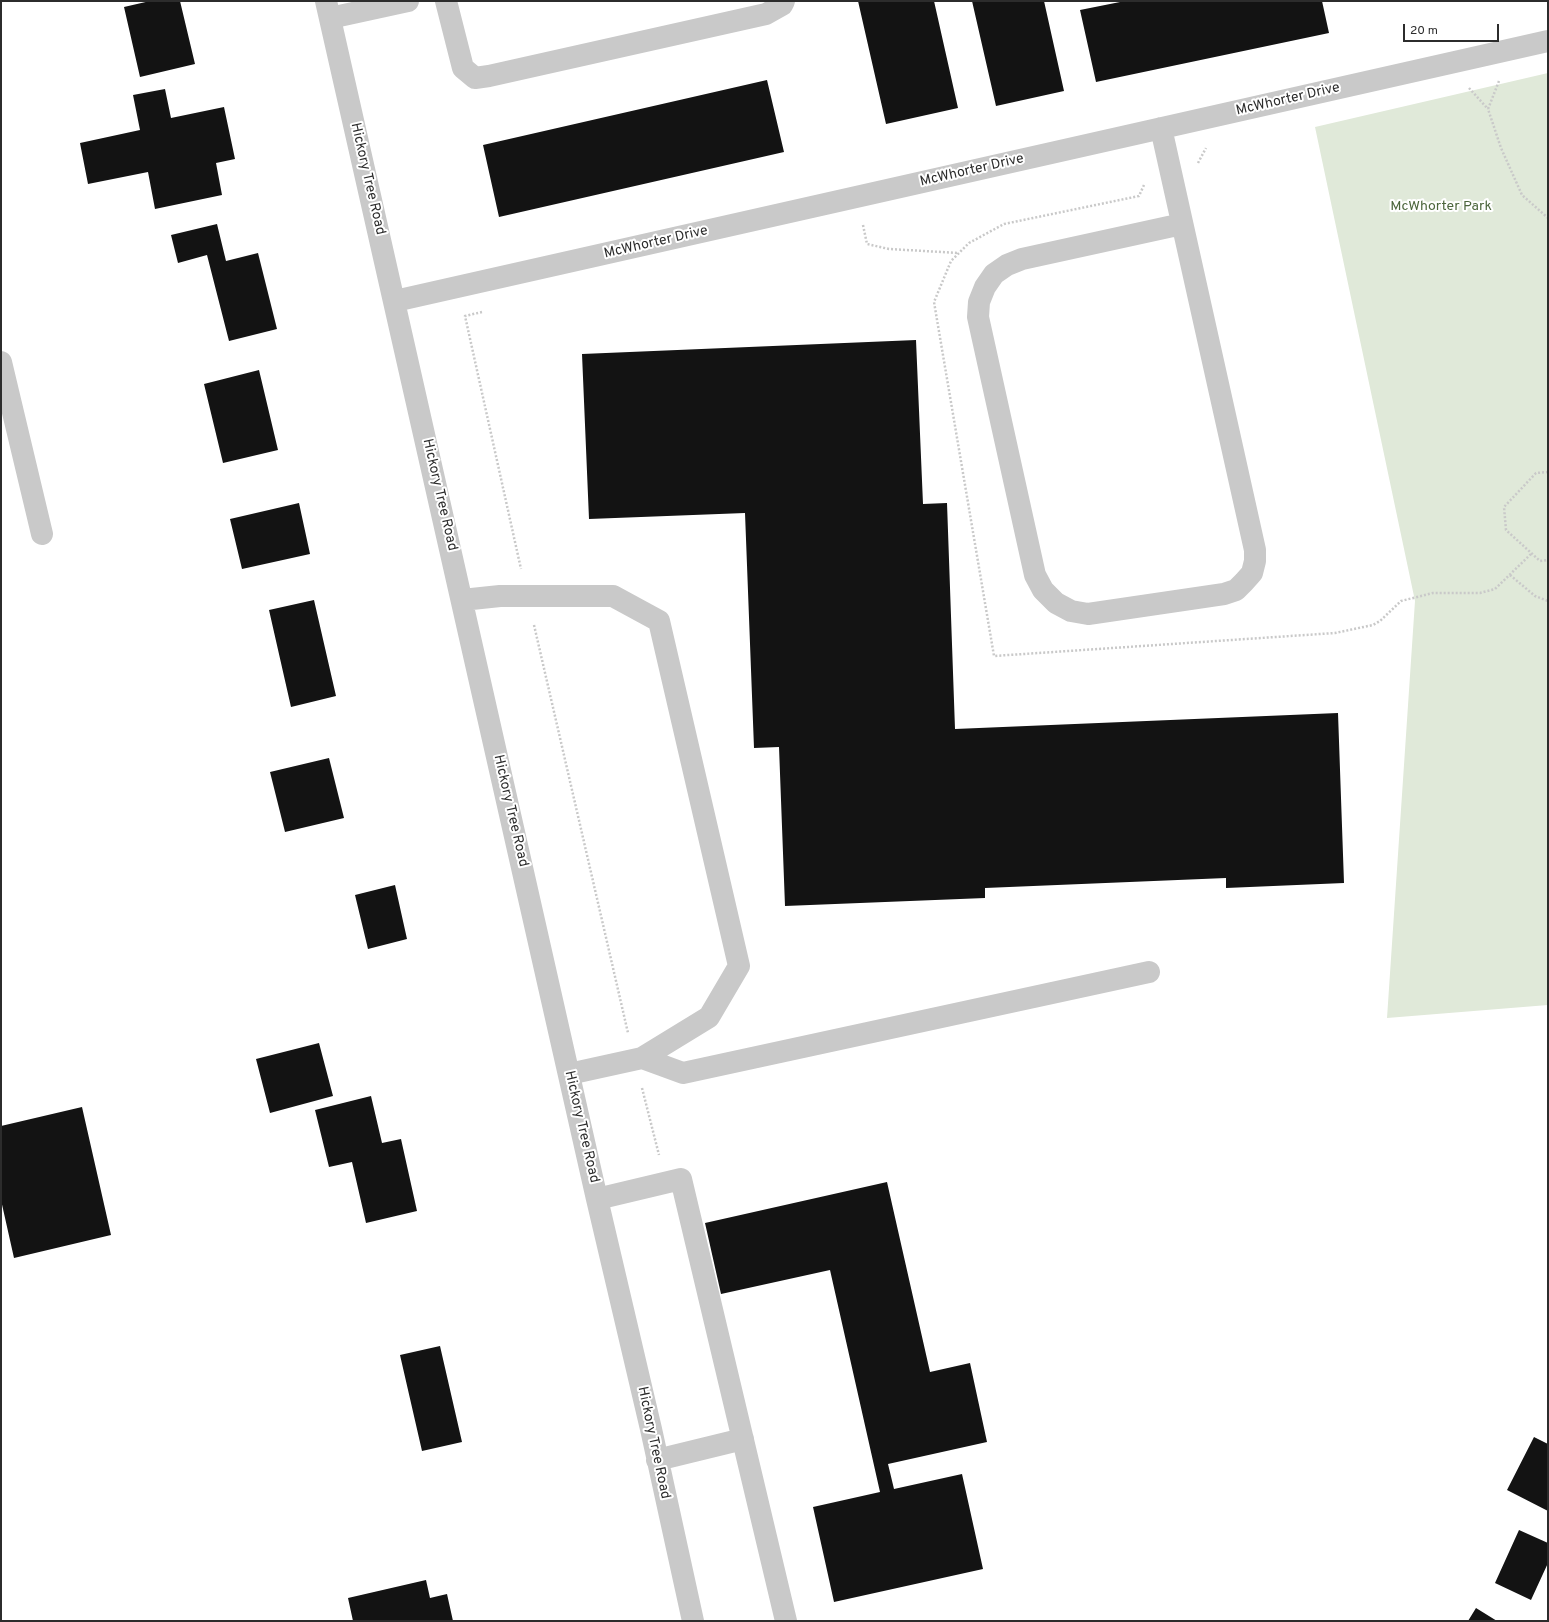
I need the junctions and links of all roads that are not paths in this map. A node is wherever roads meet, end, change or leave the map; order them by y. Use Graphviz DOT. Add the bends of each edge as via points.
graph roads {
  1 [pos="408,1"];
  2 [pos="446,1"];
  3 [pos="784,1"];
  4 [pos="328,10"];
  5 [pos="1548,41"];
  6 [pos="1161,128"];
  7 [pos="1182,224"];
  8 [pos="395,301"];
  9 [pos="1,362"];
  10 [pos="42,534"];
  11 [pos="462,600"];
  12 [pos="1149,972"];
  13 [pos="642,1058"];
  14 [pos="569,1074"];
  15 [pos="597,1199"];
  16 [pos="742,1439"];
  17 [pos="657,1460"];
  18 [pos="693,1621"];
  19 [pos="786,1621"];
  1 -- 4 [label="street"];
  2 -- 3 [label="street" via="463,68 476,78 766,14 782,5"];
  4 -- 8 [label="street, Hickory Tree Road"];
  5 -- 6 [label="street, McWhorter Drive"];
  6 -- 7 [label="street"];
  6 -- 8 [label="street, McWhorter Drive"];
  7 -- 7 [label="street" via="1007,264 989,280 979,302 978,317 1035,575 1052,599 1071,611 1088,614 1224,594 1236,590 1252,573 1255,550"];
  8 -- 11 [label="street, Hickory Tree Road"];
  9 -- 10 [label="street"];
  11 -- 13 [label="street" via="500,596 613,596 659,621 739,966 709,1017"];
  11 -- 14 [label="street, Hickory Tree Road"];
  12 -- 13 [label="street" via="683,1073"];
  13 -- 14 [label="street"];
  14 -- 15 [label="street, Hickory Tree Road"];
  15 -- 16 [label="street" via="681,1179"];
  15 -- 17 [label="street, Hickory Tree Road"];
  16 -- 17 [label="street"];
  16 -- 19 [label="street"];
  17 -- 18 [label="street, Hickory Tree Road"];
}
